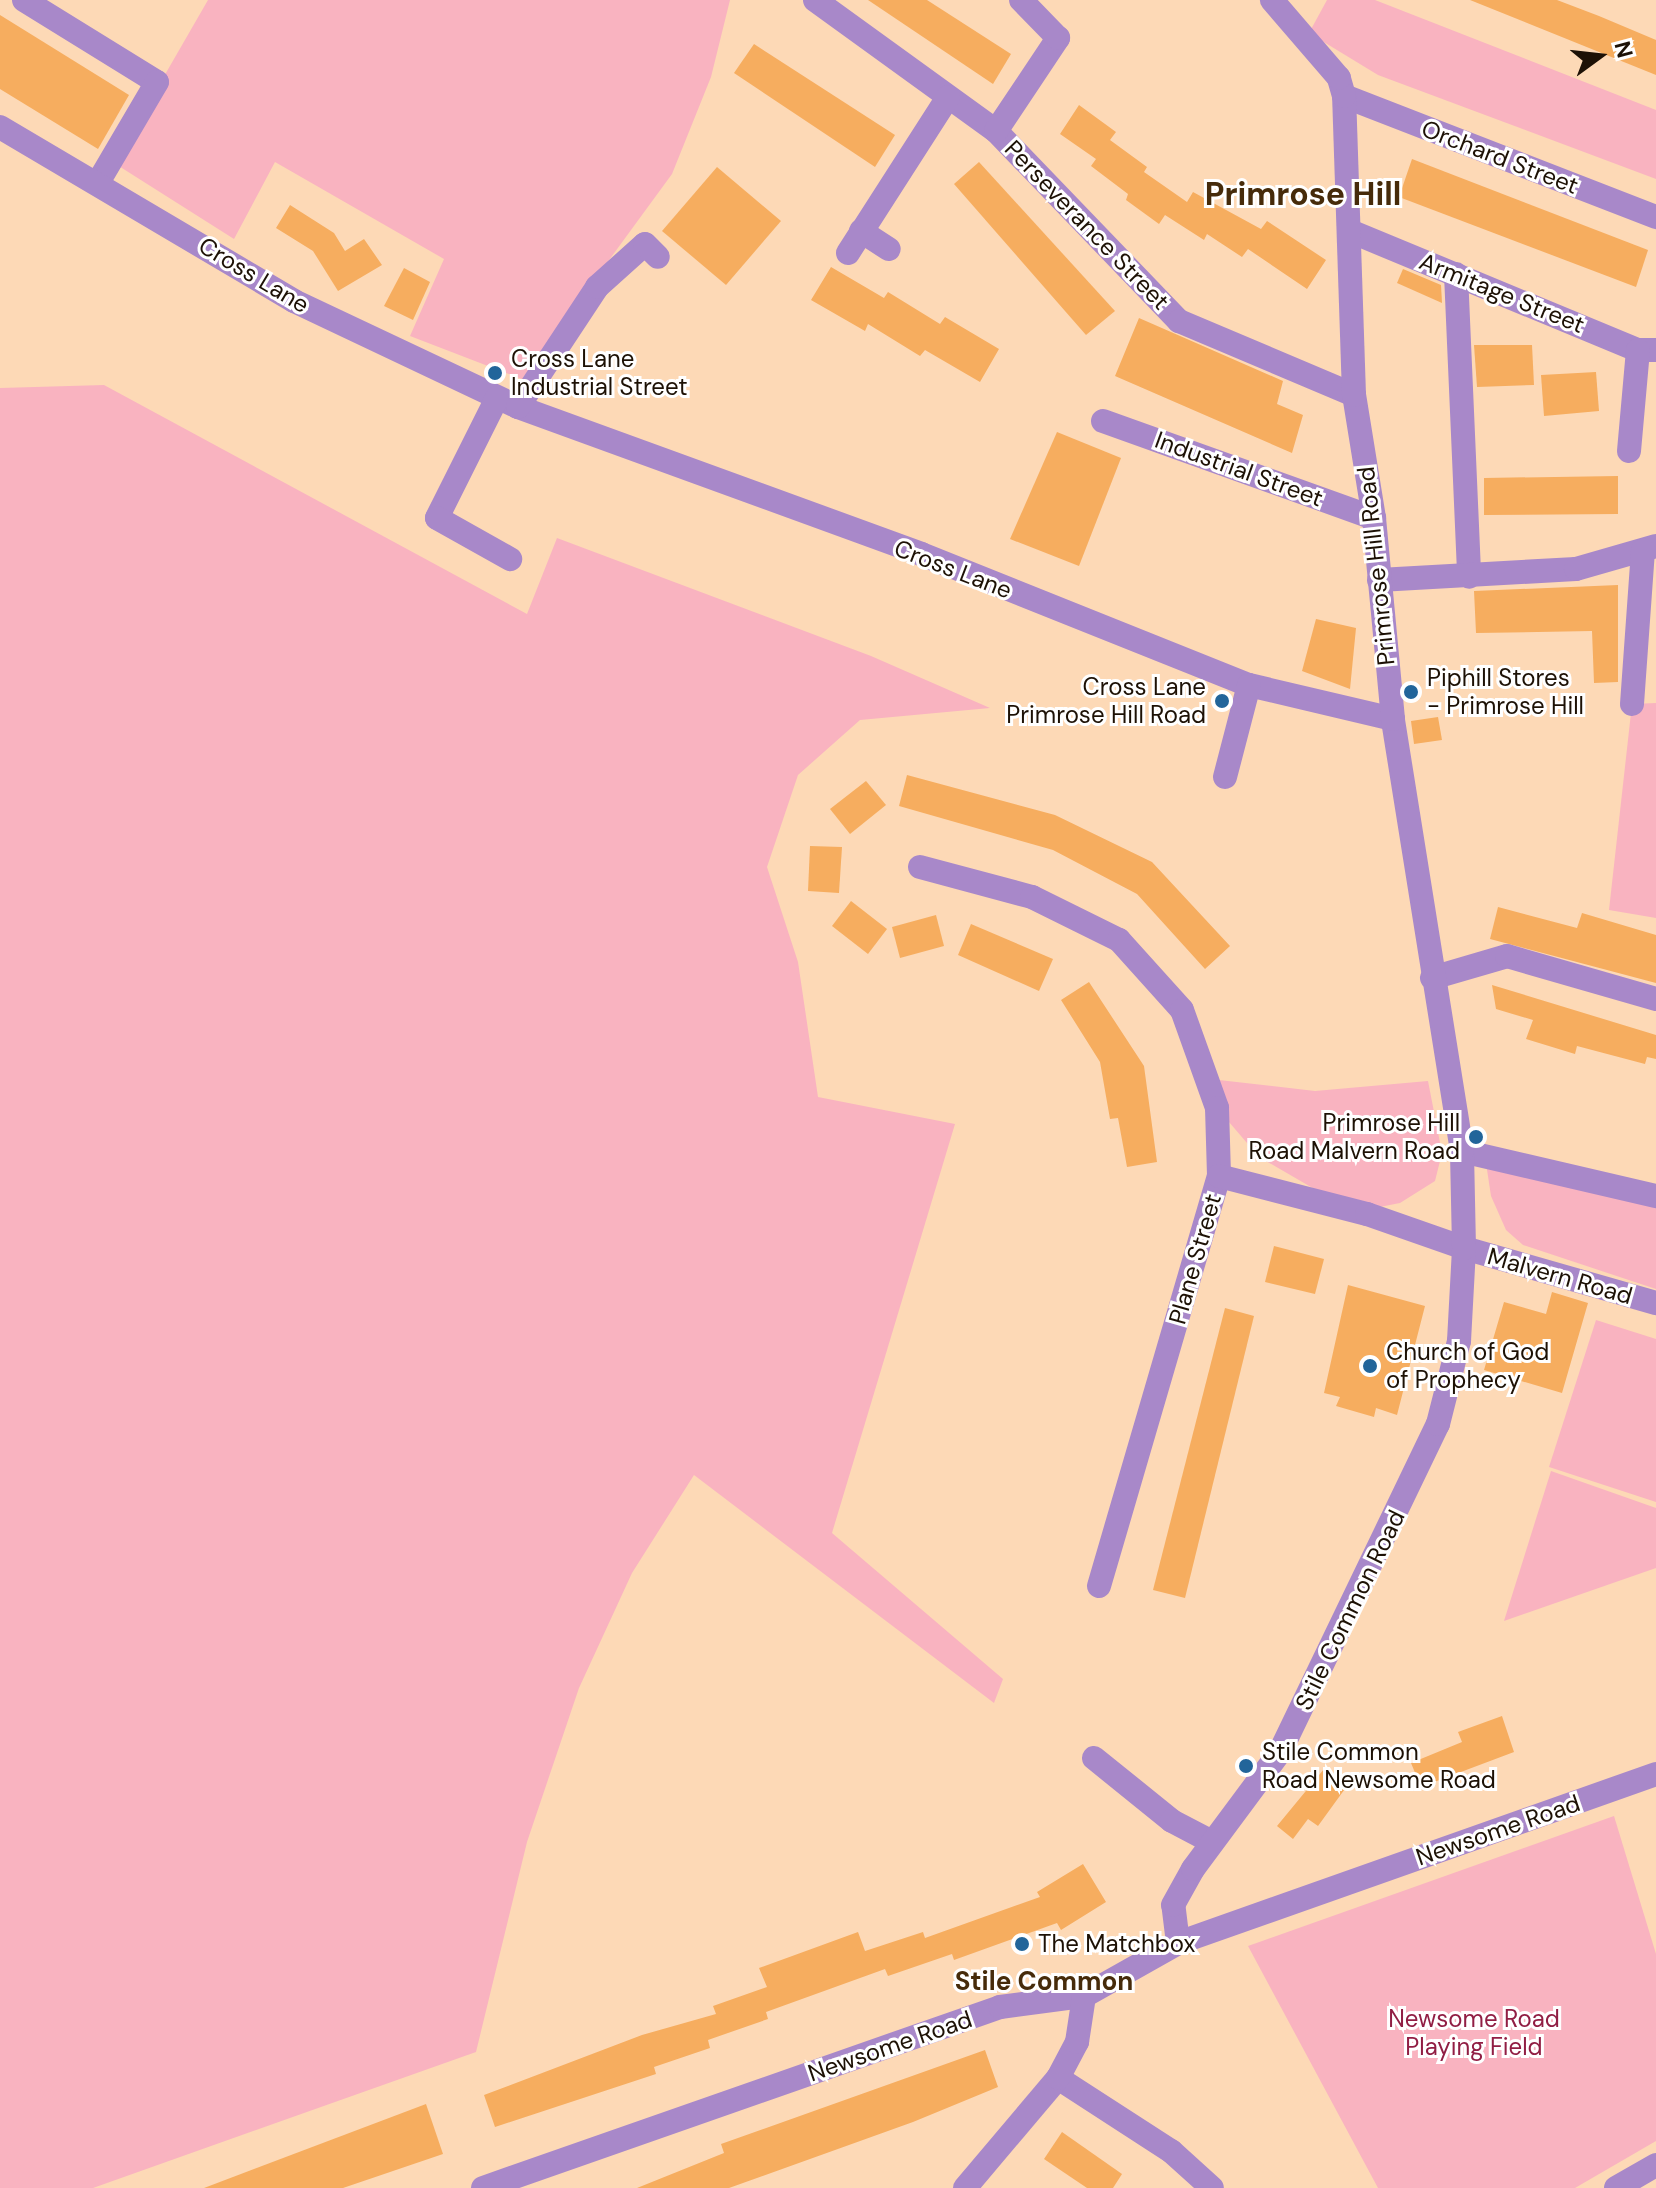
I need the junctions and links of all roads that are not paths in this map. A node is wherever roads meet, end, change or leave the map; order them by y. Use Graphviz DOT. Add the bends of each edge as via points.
graph roads {
  1 [pos="24,0"];
  2 [pos="815,0"];
  3 [pos="1021,0"];
  4 [pos="1272,0"];
  5 [pos="1344,96"];
  6 [pos="948,97"];
  7 [pos="0,127"];
  8 [pos="996,131"];
  9 [pos="99,181"];
  10 [pos="1656,217"];
  11 [pos="861,231"];
  12 [pos="1350,231"];
  13 [pos="889,249"];
  14 [pos="848,253"];
  15 [pos="658,257"];
  16 [pos="1456,274"];
  17 [pos="1651,349"];
  18 [pos="1354,395"];
  19 [pos="507,402"];
  20 [pos="1103,421"];
  21 [pos="1629,451"];
  22 [pos="1374,518"];
  23 [pos="1649,548"];
  24 [pos="510,559"];
  25 [pos="1469,577"];
  26 [pos="1379,580"];
  27 [pos="1249,685"];
  28 [pos="1632,704"];
  29 [pos="1393,719"];
  30 [pos="1225,777"];
  31 [pos="920,867"];
  32 [pos="1432,978"];
  33 [pos="1656,999"];
  34 [pos="1462,1151"];
  35 [pos="1219,1176"];
  36 [pos="1656,1196"];
  37 [pos="1464,1248"];
  38 [pos="1656,1303"];
  39 [pos="1099,1586"];
  40 [pos="1094,1758"];
  41 [pos="1656,1774"];
  42 [pos="1212,1842"];
  43 [pos="1178,1943"];
  44 [pos="1084,1996"];
  45 [pos="1058,2078"];
  46 [pos="1656,2165"];
  47 [pos="483,2188"];
  48 [pos="965,2188"];
  49 [pos="1212,2188"];
  50 [pos="1616,2188"];
  1 -- 9 [label="street" via="157,82"];
  2 -- 6 [label="street, Perseverance Street"];
  3 -- 8 [label="street, Perseverance Street" via="1058,38"];
  4 -- 5 [label="street, Primrose Hill Road" via="1339,78"];
  5 -- 10 [label="street, Orchard Street"];
  5 -- 12 [label="street, Primrose Hill Road"];
  6 -- 8 [label="street, Perseverance Street"];
  6 -- 11 [label="street"];
  7 -- 9 [label="street, Cross Lane"];
  8 -- 18 [label="street, Perseverance Street" via="1179,321"];
  9 -- 19 [label="street, Cross Lane" via="294,301"];
  11 -- 13 [label="street"];
  11 -- 14 [label="street"];
  12 -- 16 [label="street, Armitage Street"];
  12 -- 18 [label="street, Primrose Hill Road"];
  15 -- 19 [label="street" via="645,244 597,287"];
  16 -- 17 [label="street, Armitage Street"];
  16 -- 25 [label="street"];
  17 -- 21 [label="street"];
  18 -- 22 [label="street, Primrose Hill Road"];
  19 -- 24 [label="street" via="437,518"];
  19 -- 27 [label="street, Cross Lane" via="921,554"];
  20 -- 22 [label="street, Industrial Street"];
  22 -- 26 [label="street, Primrose Hill Road"];
  23 -- 25 [label="street" via="1576,569"];
  23 -- 28 [label="street"];
  25 -- 26 [label="street"];
  26 -- 29 [label="street, Primrose Hill Road"];
  27 -- 29 [label="street, Cross Lane"];
  27 -- 30 [label="street"];
  29 -- 32 [label="street, Primrose Hill Road"];
  31 -- 35 [label="street" via="1032,897 1119,940 1182,1010 1217,1108"];
  32 -- 33 [label="street" via="1507,956"];
  32 -- 34 [label="street, Primrose Hill Road"];
  34 -- 36 [label="street"];
  34 -- 37 [label="street, Primrose Hill Road"];
  35 -- 37 [label="street, Plane Street" via="1367,1214"];
  35 -- 39 [label="street, Plane Street"];
  37 -- 38 [label="street, Malvern Road"];
  37 -- 42 [label="street, Stile Common Road" via="1459,1341 1438,1424 1280,1752"];
  40 -- 42 [label="street" via="1172,1821"];
  41 -- 43 [label="street, Newsome Road"];
  42 -- 43 [label="street, Stile Common Road" via="1173,1905"];
  43 -- 44 [label="street, Newsome Road"];
  44 -- 45 [label="street" via="1077,2042"];
  44 -- 47 [label="street, Newsome Road" via="1000,2007"];
  45 -- 48 [label="street"];
  45 -- 49 [label="street" via="1171,2151"];
  46 -- 50 [label="street"];
}
